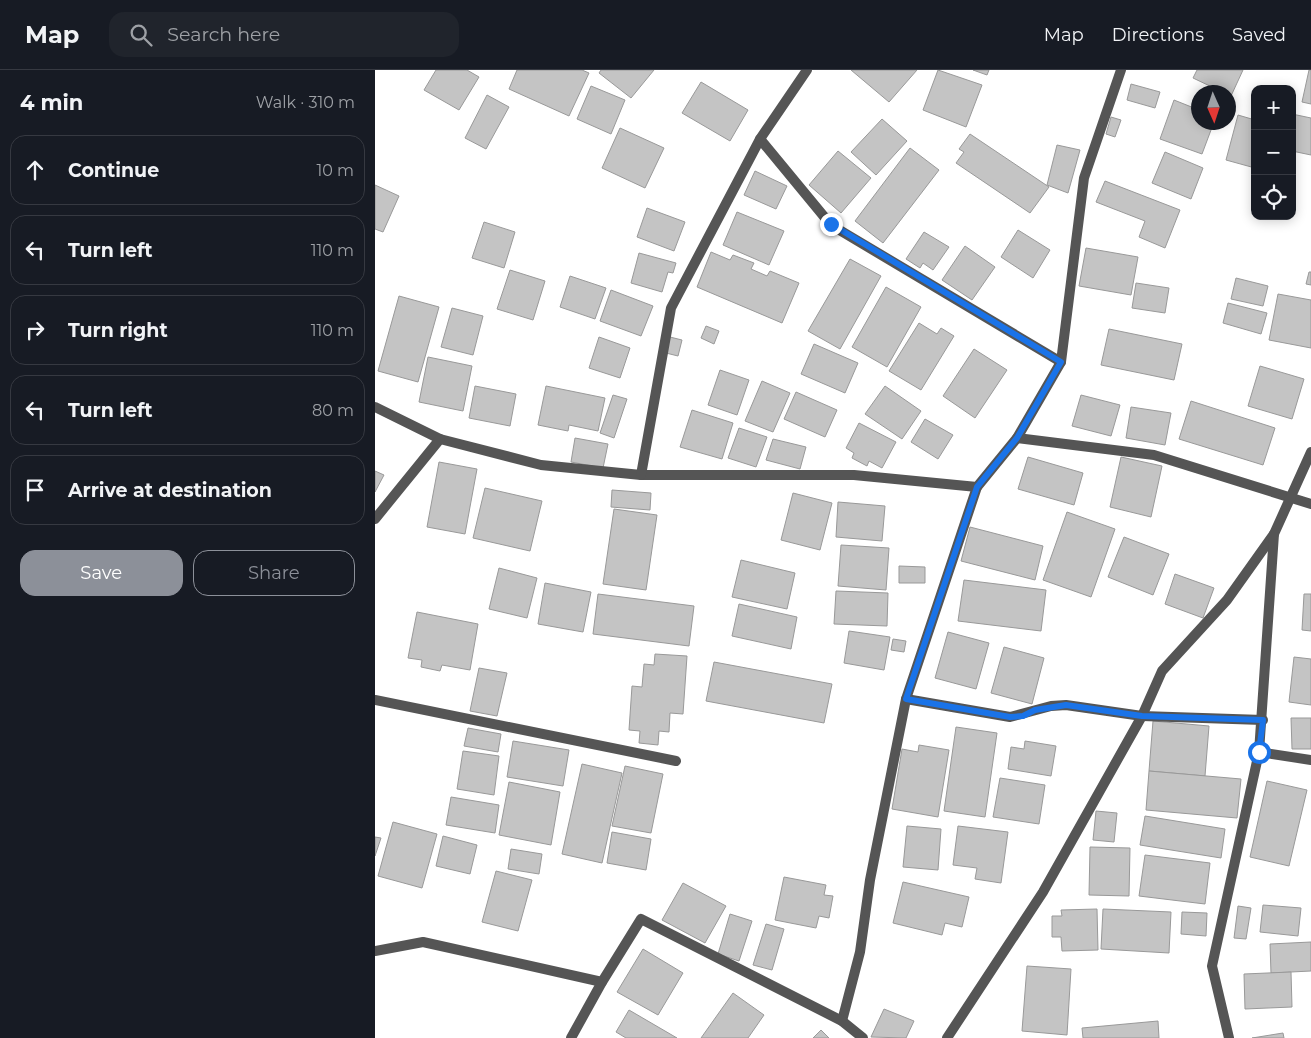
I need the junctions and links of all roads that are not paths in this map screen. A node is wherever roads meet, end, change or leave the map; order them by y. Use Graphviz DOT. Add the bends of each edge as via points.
graph roads {
  1 [pos="807,70"];
  2 [pos="1121,70"];
  3 [pos="760,139"];
  4 [pos="1061,362"];
  5 [pos="375,407"];
  6 [pos="1017,438"];
  7 [pos="440,439"];
  8 [pos="1311,452"];
  9 [pos="641,475"];
  10 [pos="977,487"];
  11 [pos="1291,498"];
  12 [pos="1311,504"];
  13 [pos="375,519"];
  14 [pos="1274,534"];
  15 [pos="906,699"];
  16 [pos="375,700"];
  17 [pos="1142,716"];
  18 [pos="1263,720"];
  19 [pos="1259,752"];
  20 [pos="1311,760"];
  21 [pos="676,761"];
  22 [pos="375,951"];
  23 [pos="601,982"];
  24 [pos="842,1021"];
  25 [pos="571,1038"];
  26 [pos="863,1038"];
  27 [pos="947,1038"];
  28 [pos="1229,1038"];
  1 -- 3 [label="street"];
  2 -- 4 [label="street" via="1083,178"];
  3 -- 4 [label="street" via="831,224"];
  3 -- 9 [label="street" via="671,308"];
  4 -- 6 [label="street"];
  5 -- 7 [label="street"];
  6 -- 10 [label="street"];
  6 -- 11 [label="street" via="1154,455"];
  7 -- 9 [label="street" via="541,465"];
  7 -- 13 [label="street"];
  8 -- 11 [label="street"];
  9 -- 10 [label="street" via="854,475"];
  10 -- 15 [label="street"];
  11 -- 12 [label="street"];
  11 -- 14 [label="street"];
  14 -- 17 [label="street" via="1227,600 1162,671"];
  14 -- 18 [label="street"];
  15 -- 17 [label="street" via="1010,717 1066,705"];
  15 -- 24 [label="street" via="870,880 860,952"];
  16 -- 21 [label="street"];
  17 -- 18 [label="street"];
  17 -- 27 [label="street" via="1043,892"];
  18 -- 19 [label="street"];
  19 -- 20 [label="street"];
  19 -- 28 [label="street" via="1212,966"];
  22 -- 23 [label="street" via="423,942"];
  23 -- 24 [label="street" via="641,919"];
  23 -- 25 [label="street"];
  24 -- 26 [label="street"];
}
